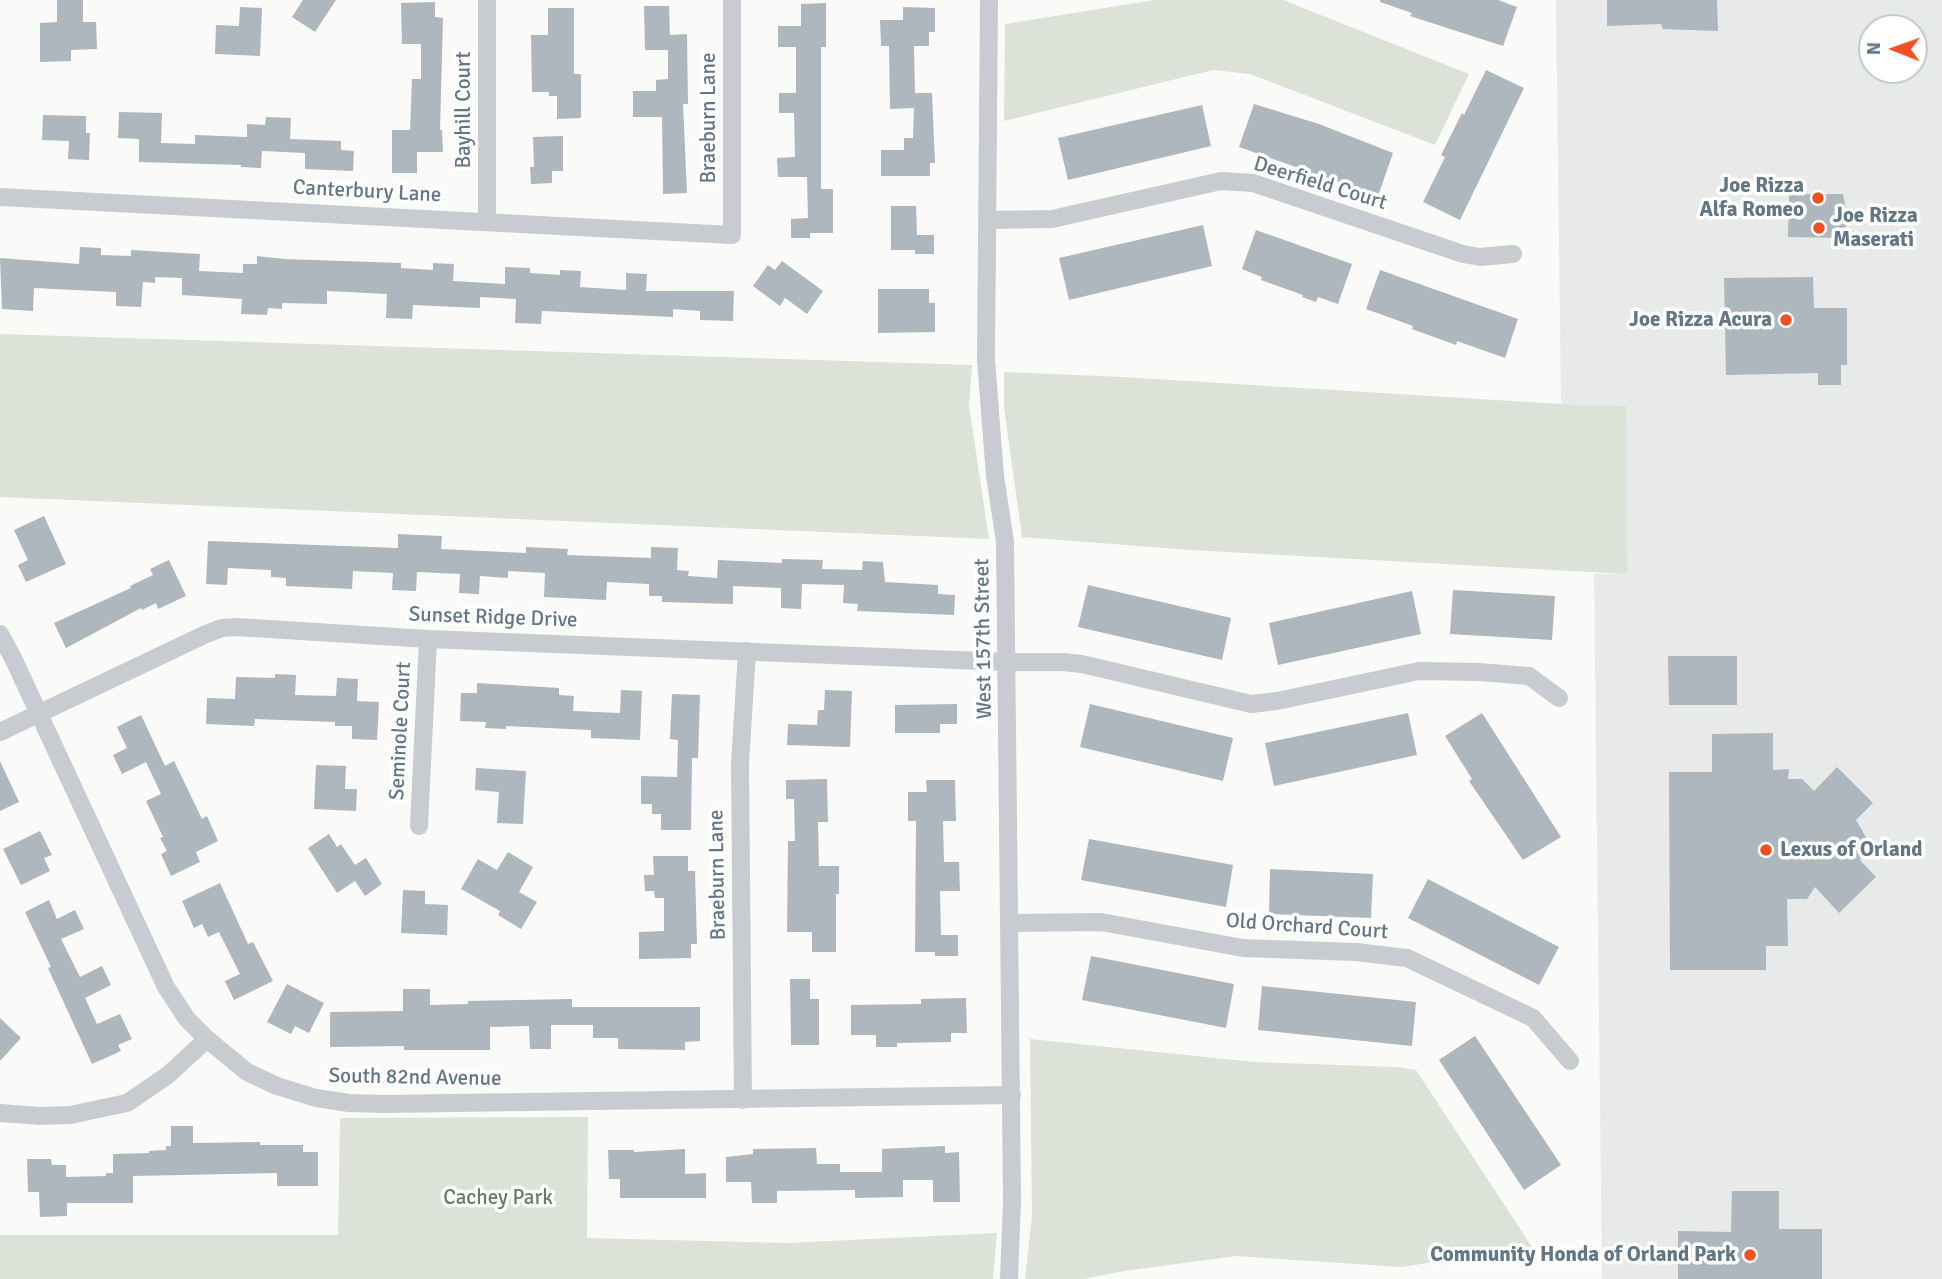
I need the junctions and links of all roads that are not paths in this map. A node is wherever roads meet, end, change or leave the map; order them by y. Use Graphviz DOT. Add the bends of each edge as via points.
graph roads {
  1 [pos="487,0"];
  2 [pos="732,0"];
  3 [pos="989,0"];
  4 [pos="0,197"];
  5 [pos="988,220"];
  6 [pos="487,221"];
  7 [pos="732,235"];
  8 [pos="1513,254"];
  9 [pos="0,634"];
  10 [pos="428,639"];
  11 [pos="747,651"];
  12 [pos="1008,662"];
  13 [pos="1559,698"];
  14 [pos="38,713"];
  15 [pos="0,732"];
  16 [pos="419,825"];
  17 [pos="1010,923"];
  18 [pos="207,1039"];
  19 [pos="1570,1061"];
  20 [pos="1012,1095"];
  21 [pos="743,1100"];
  22 [pos="0,1113"];
  23 [pos="1009,1279"];
  1 -- 6 [label="street, Bayhill Court"];
  2 -- 7 [label="street, Braeburn Lane"];
  3 -- 5 [label="street, West 157th Street"];
  4 -- 6 [label="street, Canterbury Lane"];
  5 -- 8 [label="street, Deerfield Court" via="1052,219 1221,181 1253,183 1463,254"];
  5 -- 12 [label="street, West 157th Street" via="986,360 1005,542"];
  6 -- 7 [label="street, Canterbury Lane"];
  9 -- 14 [label="street, South 82nd Avenue"];
  10 -- 11 [label="street, Sunset Ridge Drive"];
  10 -- 14 [label="street, Sunset Ridge Drive" via="222,628"];
  10 -- 16 [label="street, Seminole Court"];
  11 -- 12 [label="street, Sunset Ridge Drive"];
  11 -- 21 [label="street, Braeburn Lane" via="740,762"];
  12 -- 13 [label="street, Sunset Ridge Drive" via="1082,664 1251,704 1419,671 1529,676"];
  12 -- 17 [label="street, West 157th Street"];
  14 -- 15 [label="street, Sunset Ridge Drive"];
  14 -- 18 [label="street, South 82nd Avenue" via="166,987"];
  17 -- 19 [label="street, Old Orchard Court" via="1101,922 1242,948 1407,958 1533,1018"];
  17 -- 20 [label="street, West 157th Street"];
  18 -- 21 [label="street, South 82nd Avenue" via="247,1072 277,1086 349,1103"];
  18 -- 22 [label="street" via="168,1075 127,1103 70,1115"];
  20 -- 21 [label="street, South 82nd Avenue"];
  20 -- 23 [label="street, West 157th Street"];
}
